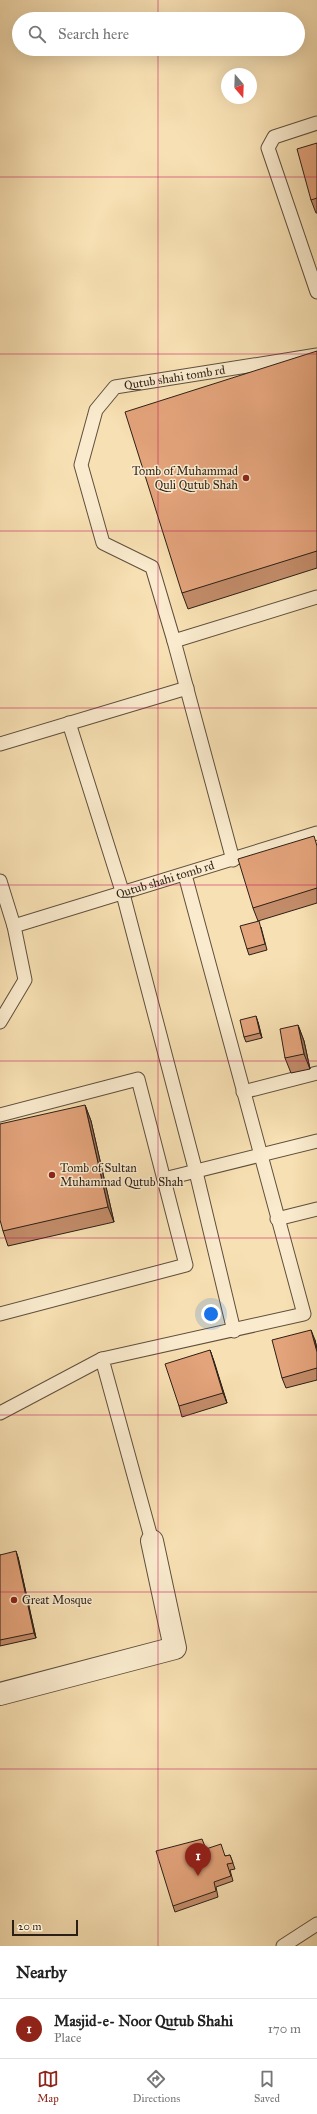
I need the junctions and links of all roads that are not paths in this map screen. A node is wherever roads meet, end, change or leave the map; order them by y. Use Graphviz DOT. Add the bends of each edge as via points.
graph roads {
  1 [pos="317,123"];
  2 [pos="316,286"];
  3 [pos="317,355"];
  4 [pos="317,597"];
  5 [pos="174,641"];
  6 [pos="187,688"];
  7 [pos="69,723"];
  8 [pos="0,744"];
  9 [pos="317,833"];
  10 [pos="233,860"];
  11 [pos="185,875"];
  12 [pos="0,881"];
  13 [pos="122,894"];
  14 [pos="14,926"];
  15 [pos="0,1022"];
  16 [pos="317,1073"];
  17 [pos="243,1092"];
  18 [pos="0,1115"];
  19 [pos="317,1141"];
  20 [pos="260,1155"];
  21 [pos="196,1172"];
  22 [pos="164,1179"];
  23 [pos="317,1209"];
  24 [pos="277,1219"];
  25 [pos="0,1314"];
  26 [pos="234,1331"];
  27 [pos="102,1359"];
  28 [pos="0,1413"];
  29 [pos="152,1541"];
  30 [pos="0,1694"];
  31 [pos="317,1924"];
  32 [pos="283,1946"];
  1 -- 2 [label="lane" via="274,137 268,148"];
  3 -- 5 [label="lane, Qutub shahi tomb rd" via="115,387 96,410 81,465 103,543 152,567"];
  4 -- 5 [label="lane"];
  5 -- 6 [label="lane, Qutub shahi tomb rd"];
  6 -- 7 [label="lane"];
  6 -- 10 [label="lane, Qutub shahi tomb rd"];
  7 -- 8 [label="lane"];
  7 -- 13 [label="lane"];
  9 -- 10 [label="lane, Qutub shahi tomb rd"];
  10 -- 11 [label="lane, Qutub shahi tomb rd"];
  11 -- 13 [label="lane, Qutub shahi tomb rd"];
  11 -- 17 [label="lane"];
  12 -- 14 [label="lane"];
  13 -- 14 [label="lane, Qutub shahi tomb rd"];
  13 -- 21 [label="lane"];
  14 -- 15 [label="lane" via="25,980"];
  16 -- 17 [label="lane"];
  17 -- 20 [label="lane"];
  18 -- 22 [label="lane" via="138,1079"];
  19 -- 20 [label="lane"];
  20 -- 21 [label="lane"];
  20 -- 24 [label="lane"];
  21 -- 22 [label="lane"];
  21 -- 26 [label="lane"];
  22 -- 25 [label="lane" via="186,1265"];
  23 -- 24 [label="lane"];
  24 -- 26 [label="lane" via="304,1314"];
  26 -- 27 [label="lane"];
  27 -- 28 [label="lane"];
  27 -- 29 [label="lane"];
  29 -- 30 [label="street" via="176,1648"];
  31 -- 32 [label="lane"];
}
